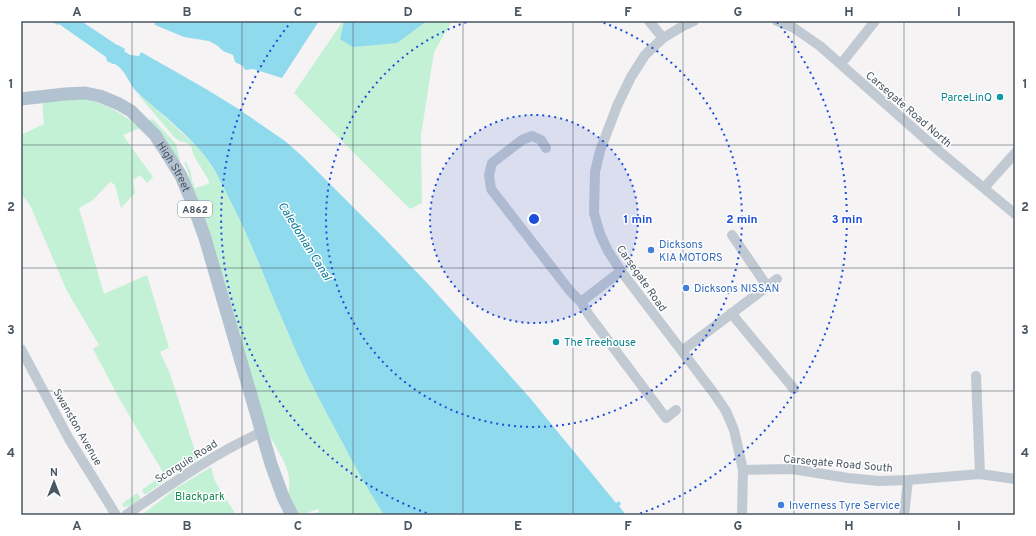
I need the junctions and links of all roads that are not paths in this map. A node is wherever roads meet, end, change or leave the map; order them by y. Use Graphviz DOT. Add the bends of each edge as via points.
graph roads {
  1 [pos="649,21"];
  2 [pos="694,21"];
  3 [pos="777,21"];
  4 [pos="875,21"];
  5 [pos="663,38"];
  6 [pos="840,64"];
  7 [pos="21,99"];
  8 [pos="546,148"];
  9 [pos="1015,153"];
  10 [pos="984,188"];
  11 [pos="1015,214"];
  12 [pos="732,235"];
  13 [pos="621,271"];
  14 [pos="777,279"];
  15 [pos="767,286"];
  16 [pos="581,302"];
  17 [pos="731,313"];
  18 [pos="21,349"];
  19 [pos="682,351"];
  20 [pos="976,376"];
  21 [pos="794,389"];
  22 [pos="676,410"];
  23 [pos="262,432"];
  24 [pos="742,470"];
  25 [pos="980,474"];
  26 [pos="1015,479"];
  27 [pos="908,480"];
  28 [pos="130,514"];
  29 [pos="116,515"];
  30 [pos="292,515"];
  31 [pos="742,515"];
  32 [pos="904,515"];
  1 -- 5 [label="street"];
  2 -- 5 [label="street, Carsegate Road"];
  3 -- 6 [label="street, Carsegate Road North" via="794,28"];
  4 -- 6 [label="street"];
  5 -- 13 [label="street, Carsegate Road" via="645,55 631,77 617,106 595,172 594,213 600,234"];
  6 -- 10 [label="street, Carsegate Road North"];
  7 -- 23 [label="main road, High Street / A862" via="64,94 93,94 131,111 155,135 181,176 192,202 210,253"];
  8 -- 16 [label="street" via="541,140 532,136 522,140 492,163 488,175 491,189"];
  9 -- 10 [label="street"];
  10 -- 11 [label="street, Carsegate Road North"];
  12 -- 15 [label="street"];
  13 -- 16 [label="street"];
  13 -- 19 [label="street, Carsegate Road"];
  14 -- 15 [label="street"];
  15 -- 17 [label="street"];
  16 -- 22 [label="street" via="666,418"];
  17 -- 19 [label="street"];
  17 -- 21 [label="street"];
  18 -- 29 [label="street, Swanston Avenue" via="69,439"];
  19 -- 24 [label="street, Carsegate Road" via="726,411 734,430"];
  20 -- 25 [label="street"];
  23 -- 28 [label="street, Scorguie Road" via="186,474"];
  23 -- 30 [label="main road, A862" via="278,483"];
  24 -- 27 [label="street, Carsegate Road South" via="792,469 879,481"];
  24 -- 31 [label="street, Carsegate Road"];
  25 -- 26 [label="street, Carsegate Road South"];
  25 -- 27 [label="street, Carsegate Road South"];
  27 -- 32 [label="street"];
}
